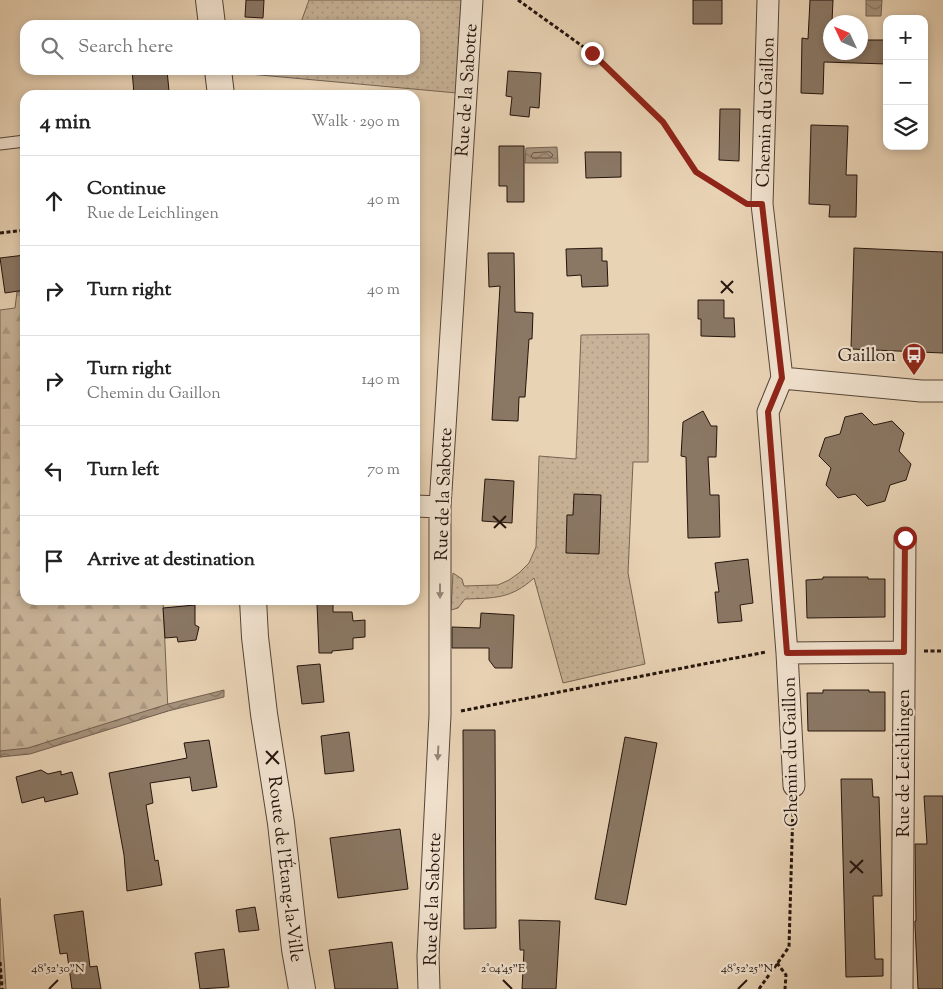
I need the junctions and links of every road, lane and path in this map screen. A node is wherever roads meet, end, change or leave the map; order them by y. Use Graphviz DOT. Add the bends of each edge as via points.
graph roads {
  1 [pos="209,0"];
  2 [pos="472,0"];
  3 [pos="518,0"];
  4 [pos="768,0"];
  5 [pos="211,20"];
  6 [pos="219,75"];
  7 [pos="220,90"];
  8 [pos="20,142"];
  9 [pos="0,144"];
  10 [pos="762,204"];
  11 [pos="20,231"];
  12 [pos="0,233"];
  13 [pos="782,378"];
  14 [pos="943,391"];
  15 [pos="420,506"];
  16 [pos="440,507"];
  17 [pos="905,538"];
  18 [pos="241,605"];
  19 [pos="253,605"];
  20 [pos="778,652"];
  21 [pos="904,652"];
  22 [pos="440,715"];
  23 [pos="794,786"];
  24 [pos="0,962"];
  25 [pos="777,963"];
  26 [pos="2,989"];
  27 [pos="288,989"];
  28 [pos="302,989"];
  29 [pos="429,989"];
  30 [pos="759,989"];
  31 [pos="784,989"];
  32 [pos="902,989"];
  1 -- 5 [label="street"];
  2 -- 16 [label="street, Rue de la Sabotte"];
  3 -- 10 [label="path" via="592,53 663,122 696,172 747,204"];
  4 -- 10 [label="street, Chemin du Gaillon"];
  6 -- 7 [label="street"];
  8 -- 9 [label="lane"];
  10 -- 13 [label="street, Chemin du Gaillon"];
  11 -- 12 [label="path"];
  13 -- 14 [label="street"];
  13 -- 20 [label="street, Chemin du Gaillon" via="768,412"];
  15 -- 16 [label="street"];
  16 -- 22 [label="street, Rue de la Sabotte, one-way"];
  17 -- 21 [label="street, Rue de Leichlingen"];
  18 -- 27 [label="street, Route de l'Étang-la-Ville"];
  19 -- 28 [label="street, Route de l'Étang-la-Ville" via="294,949"];
  20 -- 21 [label="street"];
  20 -- 22 [label="path"];
  20 -- 23 [label="street, Chemin du Gaillon"];
  21 -- 32 [label="street, Rue de Leichlingen"];
  22 -- 29 [label="street, Rue de la Sabotte, one-way"];
  23 -- 25 [label="path, Chemin du Gaillon" via="789,947"];
  24 -- 26 [label="path"];
  25 -- 30 [label="path, Chemin du Gaillon"];
  25 -- 31 [label="path" via="786,976"];
}
